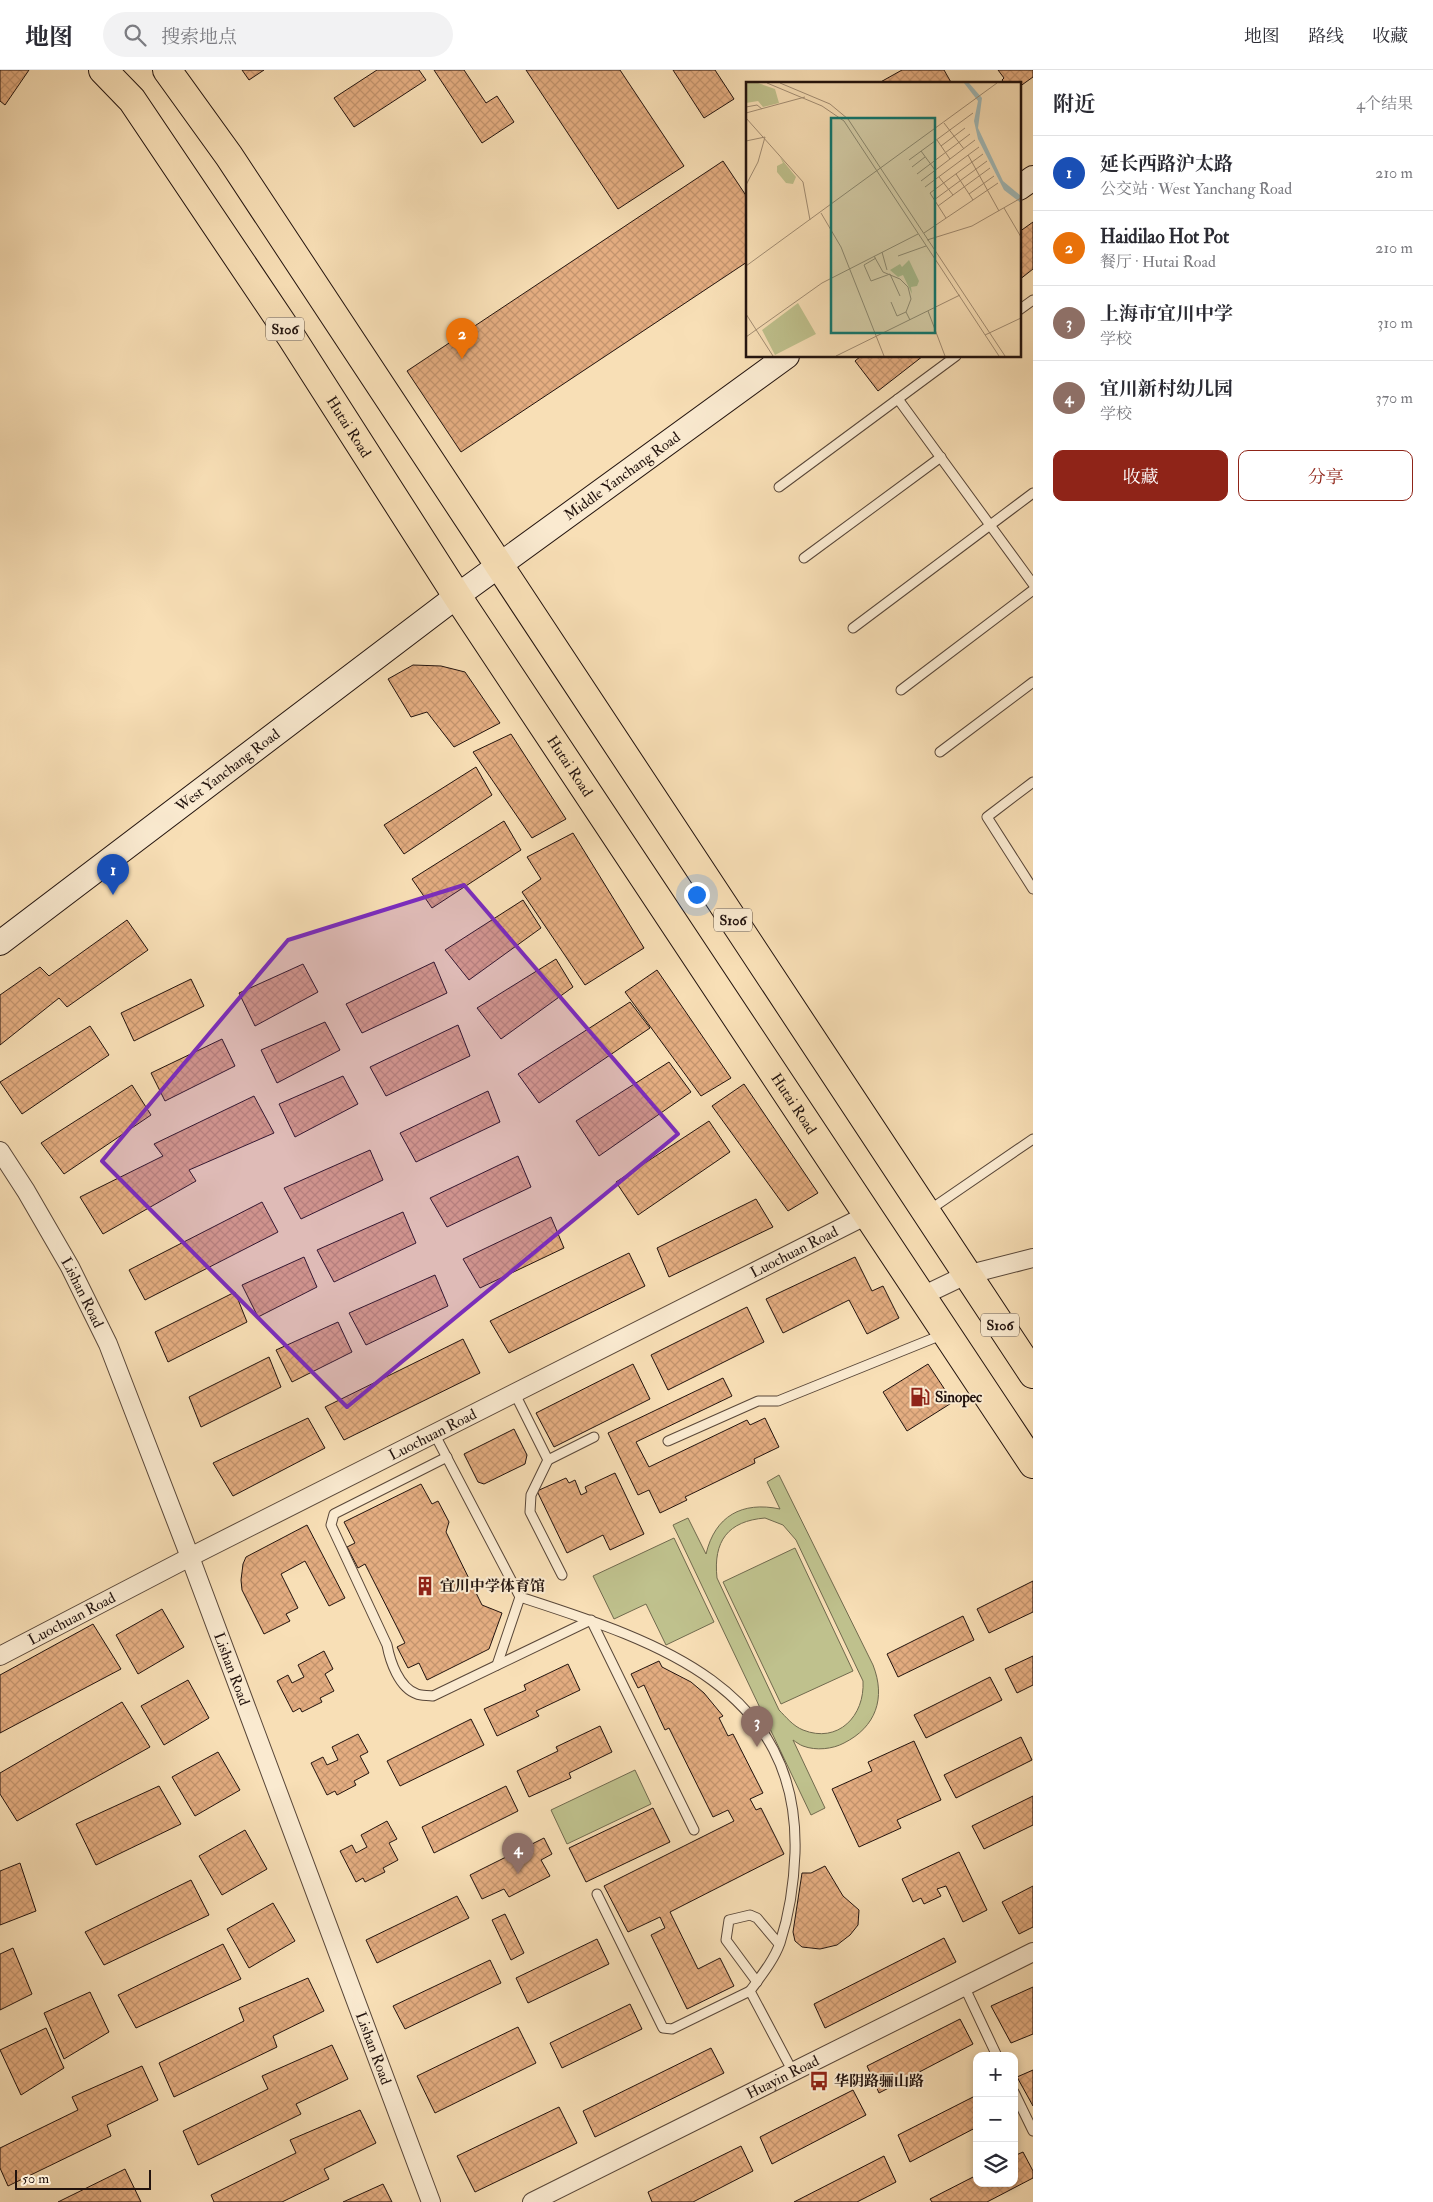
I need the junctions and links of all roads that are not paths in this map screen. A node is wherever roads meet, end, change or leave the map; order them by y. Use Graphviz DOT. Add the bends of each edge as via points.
graph roads {
  1 [pos="103,70"];
  2 [pos="167,70"];
  3 [pos="1033,178"];
  4 [pos="1021,187"];
  5 [pos="1033,300"];
  6 [pos="1021,309"];
  7 [pos="784,358"];
  8 [pos="953,358"];
  9 [pos="898,399"];
  10 [pos="941,457"];
  11 [pos="779,487"];
  12 [pos="1033,493"];
  13 [pos="990,525"];
  14 [pos="804,558"];
  15 [pos="498,565"];
  16 [pos="1033,584"];
  17 [pos="1033,590"];
  18 [pos="457,596"];
  19 [pos="853,628"];
  20 [pos="1033,682"];
  21 [pos="901,690"];
  22 [pos="940,752"];
  23 [pos="1033,782"];
  24 [pos="1031,878"];
  25 [pos="1033,889"];
  26 [pos="0,943"];
  27 [pos="1033,1139"];
  28 [pos="0,1151"];
  29 [pos="926,1212"];
  30 [pos="867,1215"];
  31 [pos="1033,1258"];
  32 [pos="966,1275"];
  33 [pos="922,1296"];
  34 [pos="946,1333"];
  35 [pos="1033,1374"];
  36 [pos="515,1394"];
  37 [pos="435,1435"];
  38 [pos="594,1437"];
  39 [pos="668,1441"];
  40 [pos="447,1457"];
  41 [pos="548,1460"];
  42 [pos="1033,1464"];
  43 [pos="190,1557"];
  44 [pos="562,1575"];
  45 [pos="520,1597"];
  46 [pos="591,1620"];
  47 [pos="0,1656"];
  48 [pos="497,1665"];
  49 [pos="694,1830"];
  50 [pos="597,1894"];
  51 [pos="779,1944"];
  52 [pos="1033,1952"];
  53 [pos="757,1982"];
  54 [pos="964,1986"];
  55 [pos="750,1991"];
  56 [pos="995,2052"];
  57 [pos="793,2072"];
  58 [pos="1016,2097"];
  59 [pos="1033,2131"];
  60 [pos="431,2202"];
  61 [pos="532,2202"];
  1 -- 18 [label="main road, Hutai Road / S106" via="138,108 292,338"];
  2 -- 15 [label="main road, S106" via="229,156"];
  3 -- 4 [label="street"];
  5 -- 6 [label="lane"];
  7 -- 15 [label="street, Middle Yanchang Road"];
  8 -- 9 [label="lane"];
  9 -- 10 [label="lane"];
  9 -- 11 [label="lane"];
  10 -- 13 [label="lane"];
  10 -- 14 [label="lane"];
  12 -- 13 [label="lane"];
  13 -- 16 [label="lane"];
  13 -- 19 [label="lane"];
  15 -- 18 [label="street, Middle Yanchang Road"];
  15 -- 29 [label="main road, S106"];
  17 -- 21 [label="lane"];
  18 -- 26 [label="street, West Yanchang Road"];
  18 -- 30 [label="main road, Hutai Road / S106"];
  20 -- 22 [label="lane"];
  23 -- 24 [label="lane" via="987,817"];
  24 -- 25 [label="lane"];
  27 -- 29 [label="lane"];
  28 -- 43 [label="street, Lishan Road" via="70,1267 108,1344"];
  29 -- 32 [label="main road, S106"];
  30 -- 33 [label="main road, Hutai Road / S106"];
  30 -- 36 [label="street, Luochuan Road"];
  31 -- 32 [label="street"];
  32 -- 33 [label="street"];
  32 -- 35 [label="main road, S106"];
  33 -- 34 [label="main road, Hutai Road / S106"];
  34 -- 39 [label="lane" via="778,1401 758,1401"];
  34 -- 42 [label="main road, Hutai Road / S106"];
  36 -- 37 [label="street, Luochuan Road"];
  36 -- 41 [label="lane"];
  37 -- 40 [label="lane"];
  37 -- 43 [label="street, Luochuan Road"];
  38 -- 41 [label="lane"];
  40 -- 45 [label="lane"];
  40 -- 48 [label="lane" via="334,1514 331,1525 404,1686 417,1694 433,1696"];
  41 -- 44 [label="lane" via="531,1495 530,1512"];
  43 -- 47 [label="street, Luochuan Road"];
  43 -- 60 [label="street, Lishan Road"];
  45 -- 46 [label="lane"];
  45 -- 48 [label="lane"];
  46 -- 48 [label="lane"];
  46 -- 49 [label="lane"];
  46 -- 51 [label="lane" via="685,1661 720,1685 770,1742 785,1776 794,1813 794,1864"];
  50 -- 55 [label="lane" via="663,2028 672,2029"];
  51 -- 53 [label="lane"];
  51 -- 53 [label="lane" via="757,1918 750,1915 729,1920 726,1940"];
  52 -- 54 [label="street, Huayin Road"];
  53 -- 55 [label="lane"];
  54 -- 56 [label="lane"];
  54 -- 57 [label="street, Huayin Road"];
  55 -- 57 [label="lane"];
  57 -- 61 [label="street, Huayin Road"];
  58 -- 59 [label="lane"];
}
